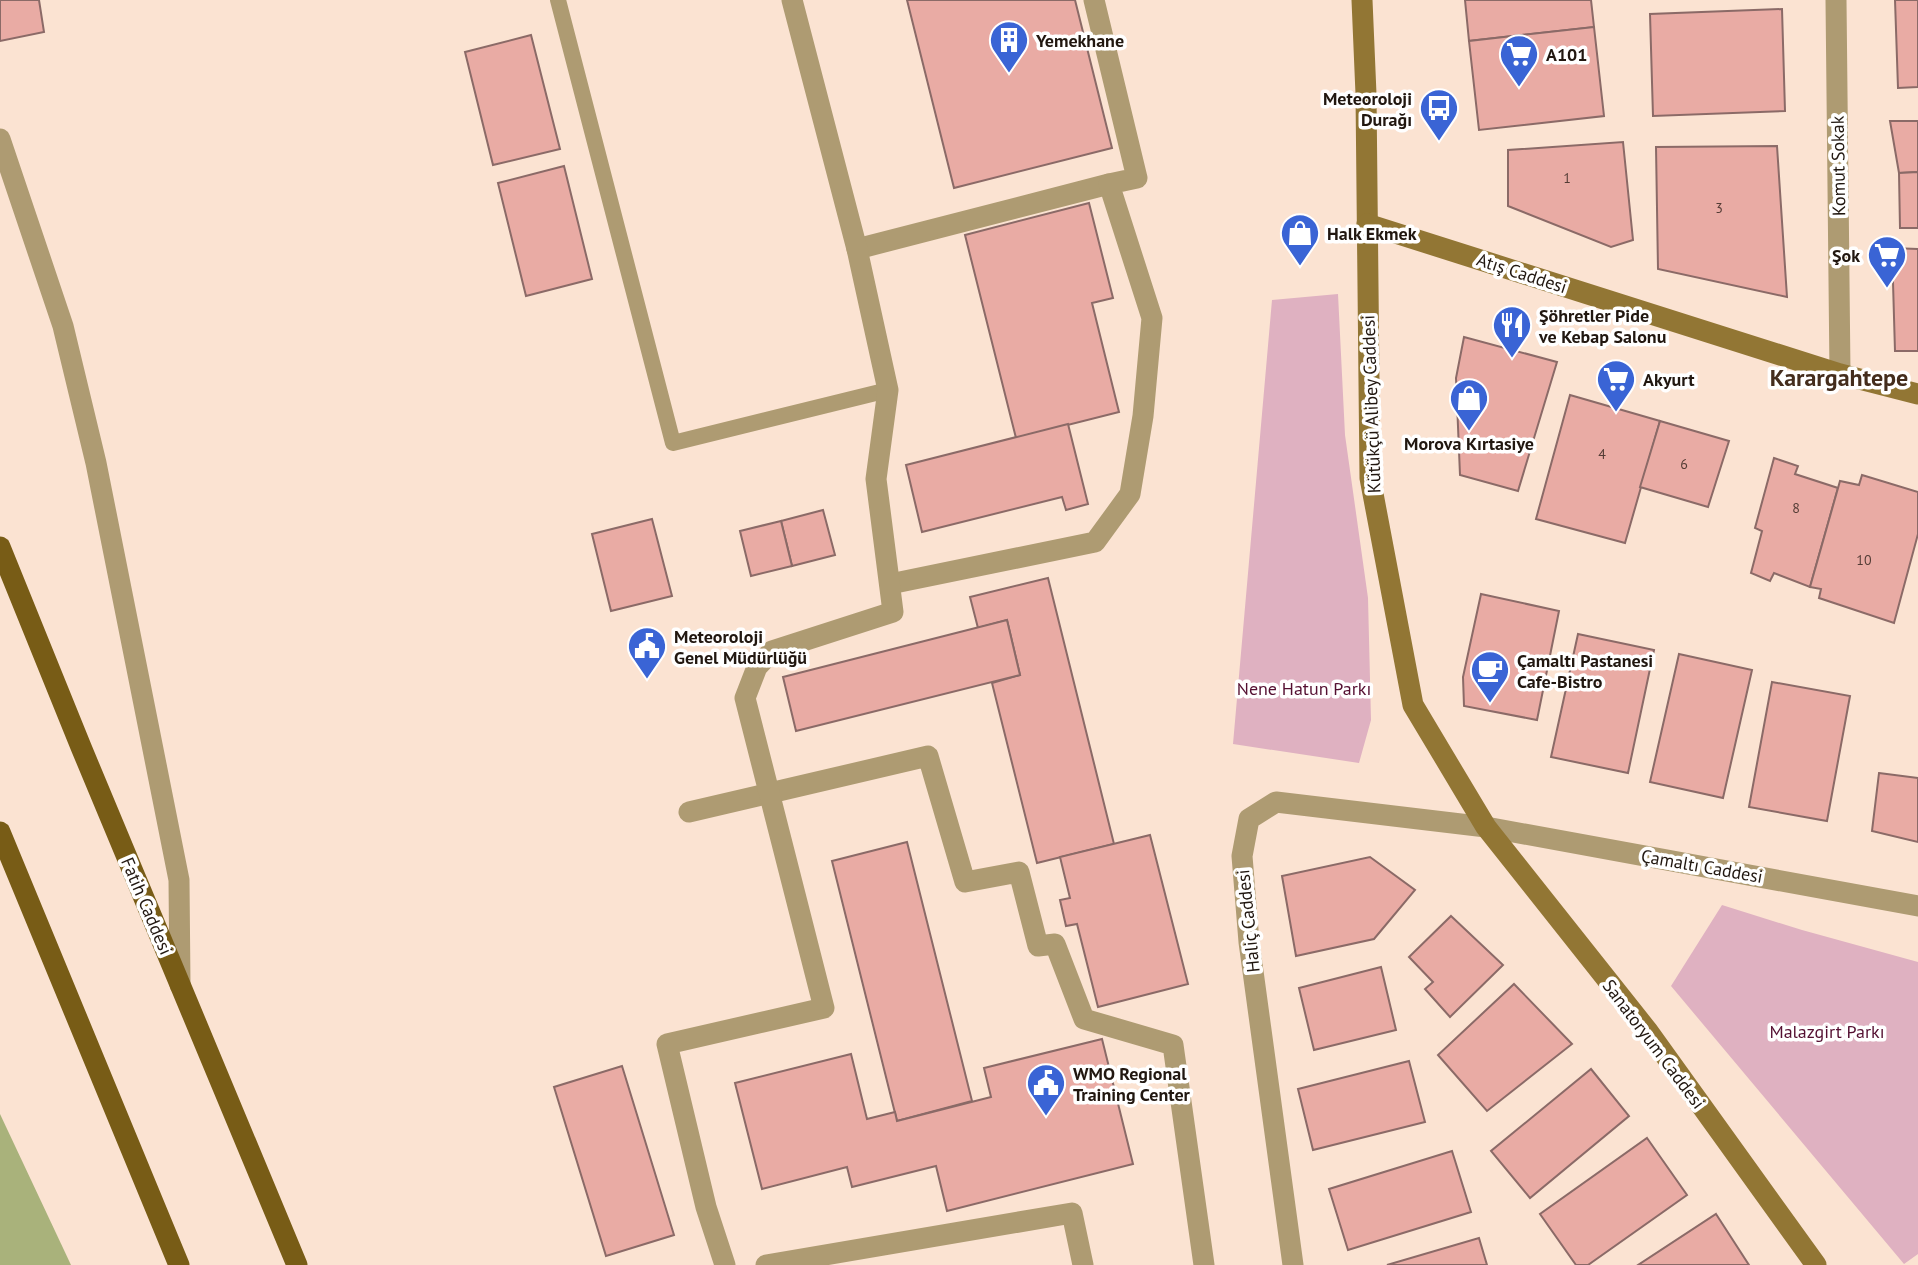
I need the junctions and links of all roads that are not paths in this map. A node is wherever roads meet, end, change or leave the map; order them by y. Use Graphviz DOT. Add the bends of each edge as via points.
graph roads {
  1 [pos="558,0"];
  2 [pos="792,0"];
  3 [pos="1094,0"];
  4 [pos="1362,0"];
  5 [pos="1836,0"];
  6 [pos="0,139"];
  7 [pos="1110,184"];
  8 [pos="1367,224"];
  9 [pos="857,249"];
  10 [pos="1840,374"];
  11 [pos="888,390"];
  12 [pos="1918,394"];
  13 [pos="0,547"];
  14 [pos="890,584"];
  15 [pos="769,794"];
  16 [pos="689,812"];
  17 [pos="1486,827"];
  18 [pos="0,832"];
  19 [pos="1918,906"];
  20 [pos="180,985"];
  21 [pos="179,1265"];
  22 [pos="297,1265"];
  23 [pos="725,1265"];
  24 [pos="766,1265"];
  25 [pos="1083,1265"];
  26 [pos="1205,1265"];
  27 [pos="1293,1265"];
  28 [pos="1816,1265"];
  1 -- 11 [label="lane" via="673,443"];
  2 -- 9 [label="street"];
  3 -- 7 [label="street" via="1137,178"];
  4 -- 8 [label="main road, Kütükçü Alibey Caddesi"];
  5 -- 10 [label="street, Komut Sokak"];
  6 -- 20 [label="street" via="63,326 96,463 179,880"];
  7 -- 9 [label="street"];
  7 -- 14 [label="street" via="1152,318 1130,494 1095,542"];
  8 -- 10 [label="main road, Atış Caddesi"];
  8 -- 17 [label="main road, Kütükçü Alibey Caddesi" via="1370,478 1413,705"];
  9 -- 11 [label="street"];
  10 -- 12 [label="main road, Atış Caddesi"];
  11 -- 14 [label="street" via="876,479"];
  13 -- 20 [label="main road, Fatih Caddesi"];
  14 -- 15 [label="street" via="892,612 772,651 757,667 745,698"];
  15 -- 16 [label="street"];
  15 -- 23 [label="street" via="824,1008 667,1044 706,1207"];
  15 -- 26 [label="street" via="929,756 965,882 1019,872 1038,946 1055,944 1084,1019 1173,1045"];
  17 -- 19 [label="street, Çamaltı Caddesi"];
  17 -- 27 [label="street, Haliç Caddesi" via="1276,802 1249,819 1242,856 1249,942"];
  17 -- 28 [label="main road, Sanatoryum Caddesi" via="1647,1030"];
  18 -- 21 [label="main road"];
  20 -- 22 [label="main road, Fatih Caddesi"];
  24 -- 25 [label="street" via="1072,1213"];
}
